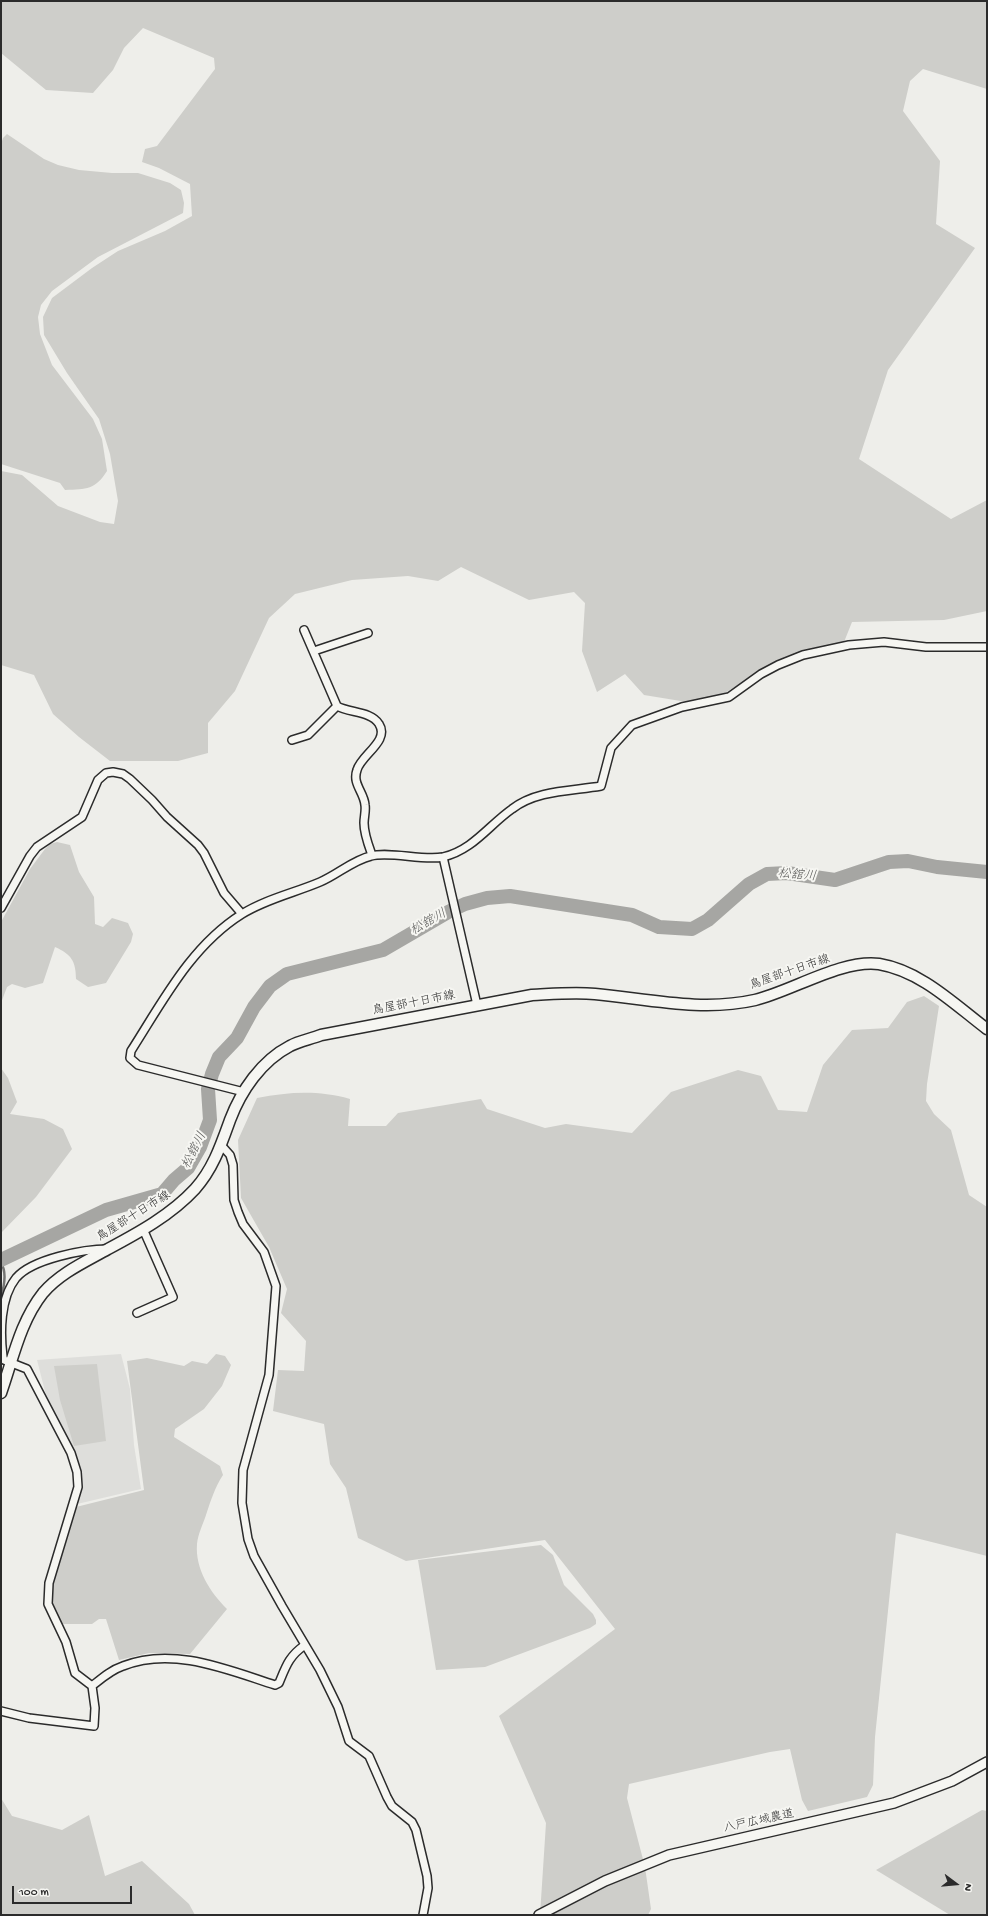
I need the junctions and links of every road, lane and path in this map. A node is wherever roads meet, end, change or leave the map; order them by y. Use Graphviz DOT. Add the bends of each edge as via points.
graph roads {
  1 [pos="304,630"];
  2 [pos="368,633"];
  3 [pos="987,646"];
  4 [pos="314,651"];
  5 [pos="337,706"];
  6 [pos="292,740"];
  7 [pos="372,855"];
  8 [pos="443,857"];
  9 [pos="1,908"];
  10 [pos="242,914"];
  11 [pos="477,1005"];
  12 [pos="987,1029"];
  13 [pos="244,1092"];
  14 [pos="222,1146"];
  15 [pos="143,1229"];
  16 [pos="109,1248"];
  17 [pos="136,1312"];
  18 [pos="12,1363"];
  19 [pos="1,1393"];
  20 [pos="305,1645"];
  21 [pos="92,1686"];
  22 [pos="1,1711"];
  23 [pos="987,1762"];
  24 [pos="423,1915"];
  25 [pos="539,1915"];
  1 -- 4 [label="street"];
  2 -- 4 [label="street"];
  3 -- 8 [label="street" via="926,647 884,642 826,649 778,665 729,697 682,707 632,725 611,748 602,786 541,795 527,800 512,808 478,840"];
  4 -- 5 [label="street"];
  5 -- 6 [label="street" via="308,735"];
  5 -- 7 [label="street" via="373,718 381,731 380,739 360,763 355,776 365,804 365,834"];
  7 -- 8 [label="street"];
  7 -- 10 [label="street" via="321,882 278,897"];
  8 -- 11 [label="street"];
  9 -- 10 [label="street" via="37,847 82,817 98,780 106,773 113,772 130,779 198,845 224,893"];
  10 -- 13 [label="street" via="214,935 196,953 131,1050 130,1058 138,1064"];
  11 -- 12 [label="main road, 鳥屋部十日市線" via="532,995 561,993 704,1006 728,1004 755,1000 852,966 877,964 916,976"];
  11 -- 13 [label="main road, 鳥屋部十日市線" via="321,1035 290,1046 270,1060 254,1076"];
  13 -- 14 [label="main road, 鳥屋部十日市線" via="231,1118"];
  14 -- 15 [label="main road, 鳥屋部十日市線" via="195,1189 168,1213"];
  14 -- 20 [label="street" via="230,1155 233,1164 234,1200 238,1212 243,1224 264,1252 276,1286 268,1375 243,1470 244,1522 254,1556"];
  15 -- 16 [label="main road, 鳥屋部十日市線"];
  15 -- 17 [label="street" via="173,1297"];
  16 -- 18 [label="main road, 鳥屋部十日市線" via="71,1270 44,1292 22,1328"];
  16 -- 18 [label="street" via="60,1256 26,1269 15,1279 6,1300 2,1321 3,1358"];
  18 -- 19 [label="main road, 鳥屋部十日市線"];
  18 -- 21 [label="street" via="28,1369 71,1453 77,1472 78,1487 49,1583 48,1604 66,1642 75,1673"];
  20 -- 21 [label="street" via="294,1652 279,1683 275,1685 207,1664 157,1659 123,1665"];
  20 -- 24 [label="street" via="338,1707 349,1740 368,1756 392,1806 412,1822 416,1830 428,1888"];
  21 -- 22 [label="street" via="94,1726 29,1718"];
  23 -- 25 [label="street, 八戸広域農道" via="952,1781 894,1803 669,1855 605,1881"];
}
